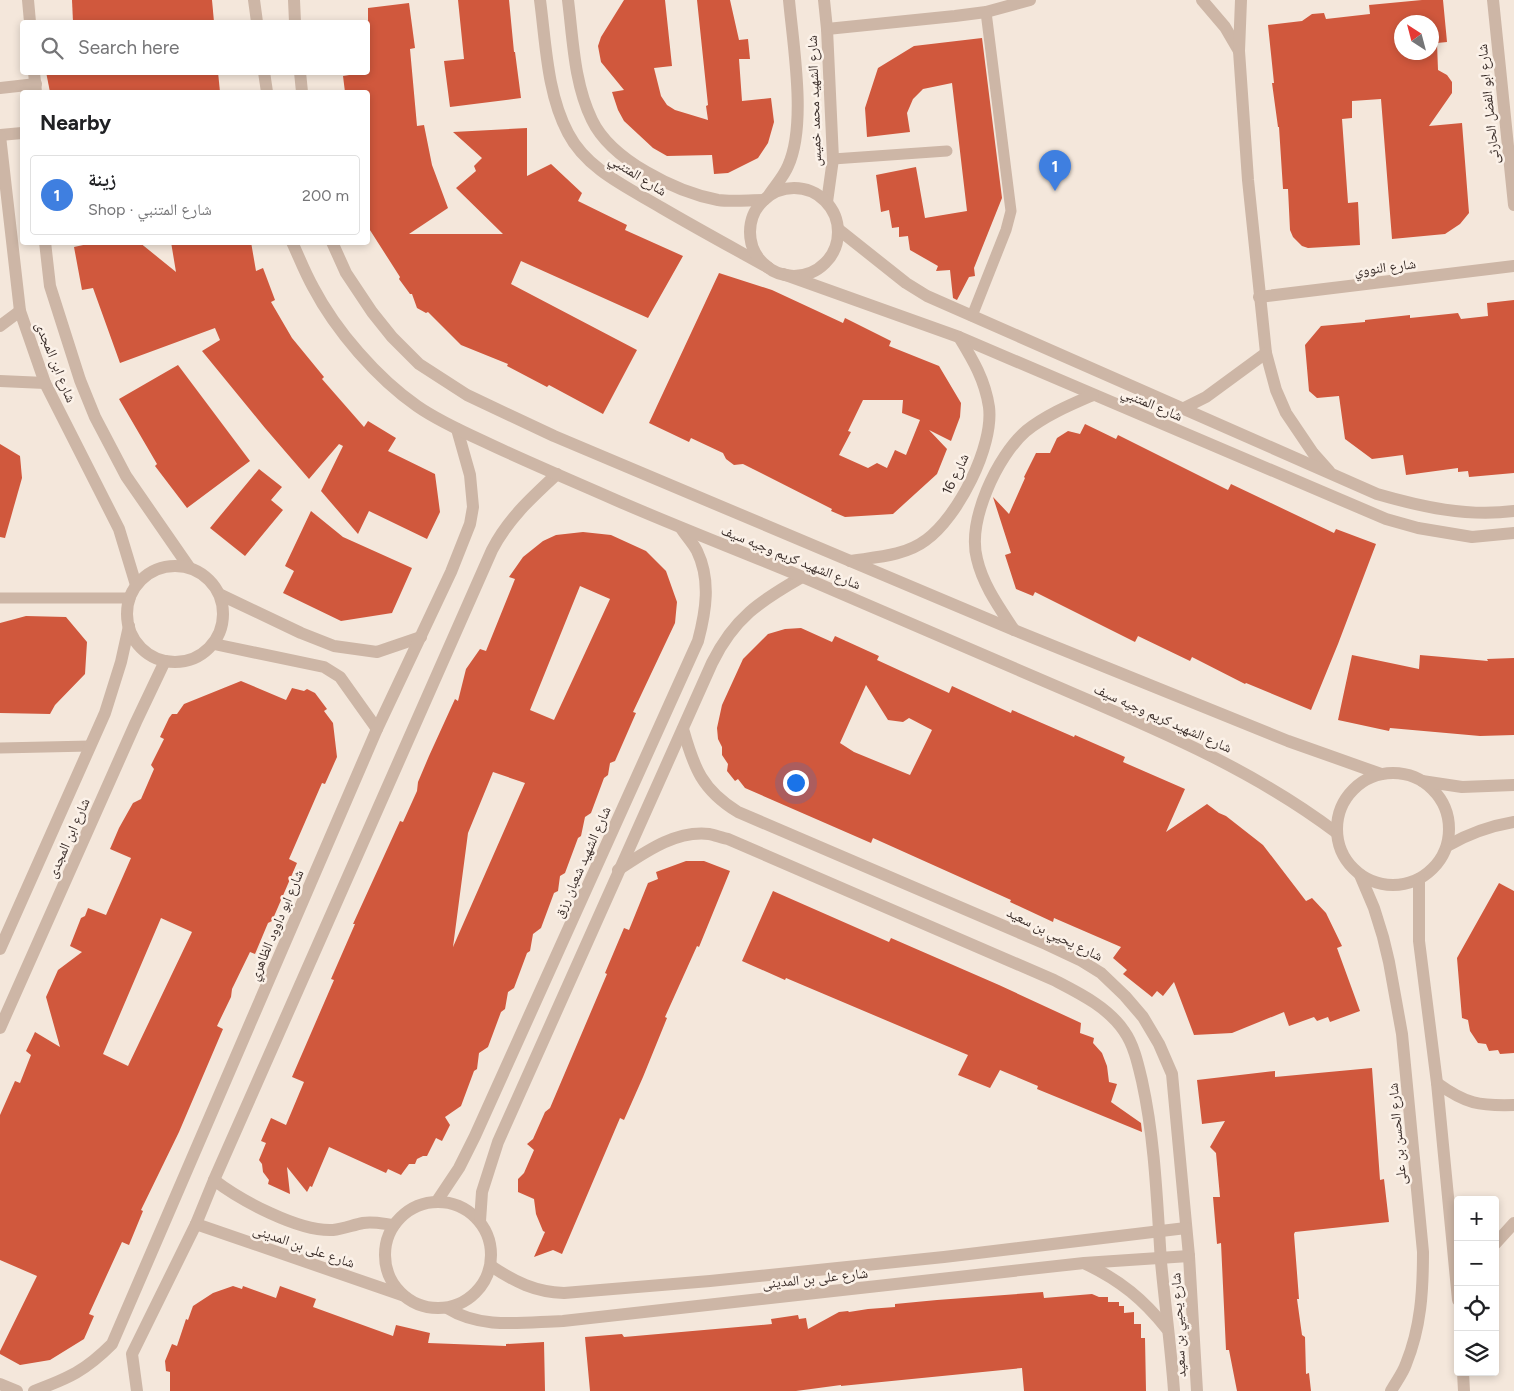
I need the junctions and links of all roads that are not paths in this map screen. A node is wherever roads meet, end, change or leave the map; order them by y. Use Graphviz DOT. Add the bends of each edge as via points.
graph roads {
  1 [pos="28,0"];
  2 [pos="254,0"];
  3 [pos="294,0"];
  4 [pos="540,0"];
  5 [pos="568,0"];
  6 [pos="789,0"];
  7 [pos="824,0"];
  8 [pos="1030,0"];
  9 [pos="1202,0"];
  10 [pos="1241,0"];
  11 [pos="1493,0"];
  12 [pos="986,12"];
  13 [pos="30,20"];
  14 [pos="257,20"];
  15 [pos="296,20"];
  16 [pos="827,28"];
  17 [pos="1239,50"];
  18 [pos="264,75"];
  19 [pos="300,75"];
  20 [pos="35,83"];
  21 [pos="0,88"];
  22 [pos="267,90"];
  23 [pos="302,90"];
  24 [pos="20,133"];
  25 [pos="0,136"];
  26 [pos="946,151"];
  27 [pos="833,159"];
  28 [pos="766,197"];
  29 [pos="827,202"];
  30 [pos="1514,205"];
  31 [pos="838,229"];
  32 [pos="45,245"];
  33 [pos="293,245"];
  34 [pos="333,245"];
  35 [pos="1514,266"];
  36 [pos="769,268"];
  37 [pos="783,274"];
  38 [pos="1259,297"];
  39 [pos="20,312"];
  40 [pos="972,316"];
  41 [pos="0,326"];
  42 [pos="959,338"];
  43 [pos="1266,354"];
  44 [pos="0,381"];
  45 [pos="45,382"];
  46 [pos="1093,395"];
  47 [pos="1182,409"];
  48 [pos="457,429"];
  49 [pos="1331,473"];
  50 [pos="557,474"];
  51 [pos="1514,511"];
  52 [pos="681,528"];
  53 [pos="1514,533"];
  54 [pos="850,560"];
  55 [pos="189,567"];
  56 [pos="802,577"];
  57 [pos="136,585"];
  58 [pos="221,595"];
  59 [pos="0,598"];
  60 [pos="130,598"];
  61 [pos="129,626"];
  62 [pos="1014,630"];
  63 [pos="421,637"];
  64 [pos="214,644"];
  65 [pos="165,661"];
  66 [pos="377,729"];
  67 [pos="683,729"];
  68 [pos="90,746"];
  69 [pos="0,748"];
  70 [pos="1380,774"];
  71 [pos="1421,780"];
  72 [pos="1514,784"];
  73 [pos="632,790"];
  74 [pos="652,796"];
  75 [pos="1514,822"];
  76 [pos="1336,833"];
  77 [pos="1446,846"];
  78 [pos="618,870"];
  79 [pos="1360,875"];
  80 [pos="1419,879"];
  81 [pos="0,949"];
  82 [pos="0,1028"];
  83 [pos="1438,1083"];
  84 [pos="1514,1104"];
  85 [pos="214,1180"];
  86 [pos="437,1201"];
  87 [pos="480,1221"];
  88 [pos="1514,1223"];
  89 [pos="196,1224"];
  90 [pos="394,1225"];
  91 [pos="1186,1228"];
  92 [pos="1160,1230"];
  93 [pos="1498,1241"];
  94 [pos="1454,1254"];
  95 [pos="1189,1256"];
  96 [pos="1161,1259"];
  97 [pos="1084,1263"];
  98 [pos="491,1266"];
  99 [pos="403,1296"];
  100 [pos="447,1308"];
  101 [pos="1167,1330"];
  102 [pos="112,1344"];
  103 [pos="132,1354"];
  104 [pos="1463,1376"];
  105 [pos="0,1384"];
  106 [pos="17,1391"];
  107 [pos="34,1391"];
  108 [pos="137,1391"];
  109 [pos="1174,1391"];
  110 [pos="1197,1391"];
  111 [pos="1391,1391"];
  112 [pos="1464,1391"];
  1 -- 13 [label="street"];
  2 -- 14 [label="street"];
  3 -- 15 [label="street"];
  4 -- 36 [label="street, شارع المتنبي" via="551,85 569,134 581,151 619,183"];
  5 -- 28 [label="street, شارع المتنبي" via="582,94 592,121 621,155 668,183 700,196 720,200"];
  6 -- 28 [label="street, شارع الشهيد محمد خميس" via="796,80 795,142 788,166"];
  7 -- 16 [label="street, شارع الشهيد محمد خميس"];
  8 -- 12 [label="street"];
  9 -- 17 [label="street"];
  10 -- 17 [label="street"];
  11 -- 30 [label="street, شارع ابو الفضل الحارثى"];
  12 -- 16 [label="street"];
  12 -- 40 [label="lane" via="1011,212"];
  16 -- 27 [label="street, شارع الشهيد محمد خميس"];
  17 -- 38 [label="street"];
  18 -- 22 [label="street"];
  19 -- 23 [label="street"];
  20 -- 21 [label="street"];
  24 -- 25 [label="street"];
  25 -- 39 [label="street, شارع ابن المجدى"];
  26 -- 27 [label="lane"];
  27 -- 29 [label="street, شارع الشهيد محمد خميس"];
  28 -- 29 [label="street" via="789,188 810,190"];
  28 -- 36 [label="street" via="754,212 750,227 758,257"];
  29 -- 31 [label="street" via="835,214"];
  31 -- 37 [label="street" via="836,245 822,265 799,275"];
  31 -- 40 [label="street, شارع المتنبي" via="906,283"];
  32 -- 55 [label="street, شارع ابن المجدى" via="50,286 95,417 126,476"];
  33 -- 48 [label="street, شارع الشهيد كريم وجيه سيف" via="313,288 361,354 418,407"];
  34 -- 54 [label="street, شارع الشهيد كريم وجيه سيف" via="346,273 392,337 419,364 467,395 516,420"];
  35 -- 38 [label="street, شارع النووي"];
  36 -- 37 [label="street"];
  37 -- 42 [label="street, شارع المتنبي"];
  38 -- 43 [label="street"];
  39 -- 41 [label="street"];
  39 -- 45 [label="street, شارع ابن المجدى"];
  40 -- 47 [label="street, شارع المتنبي"];
  42 -- 46 [label="street, شارع المتنبي"];
  42 -- 54 [label="street, شارع 16" via="984,383 989,408 987,437 977,466 943,526 926,541 904,552"];
  43 -- 47 [label="street"];
  43 -- 49 [label="street" via="1286,413"];
  44 -- 45 [label="street"];
  45 -- 57 [label="street, شارع ابن المجدى" via="119,529"];
  46 -- 53 [label="street, شارع المتنبي" via="1386,519 1472,537"];
  46 -- 62 [label="street" via="1062,408 1025,432 1008,450 981,508 974,534 976,558 984,583"];
  47 -- 49 [label="street, شارع المتنبي"];
  48 -- 50 [label="street, شارع الشهيد كريم وجيه سيف"];
  48 -- 63 [label="street, شارع ابو داوود الظاهري" via="470,475 473,507 470,524 451,572"];
  49 -- 51 [label="street, شارع المتنبي" via="1377,494 1426,506 1479,513"];
  50 -- 52 [label="street, شارع الشهيد كريم وجيه سيف"];
  50 -- 85 [label="street" via="511,519 492,550"];
  52 -- 56 [label="street, شارع الشهيد كريم وجيه سيف"];
  52 -- 73 [label="street, شارع الشهيد شعبان رزق" via="696,549 704,569 705,614 698,642"];
  54 -- 62 [label="street, شارع الشهيد كريم وجيه سيف"];
  55 -- 57 [label="street" via="174,565 160,568 147,574"];
  55 -- 58 [label="street" via="208,578"];
  56 -- 67 [label="street" via="769,596 733,628 718,651"];
  56 -- 76 [label="street, شارع الشهيد كريم وجيه سيف" via="1149,726 1272,788"];
  57 -- 60 [label="street"];
  58 -- 63 [label="street" via="301,634 334,646 378,652"];
  58 -- 64 [label="street" via="222,628"];
  59 -- 60 [label="lane"];
  60 -- 61 [label="street"];
  61 -- 65 [label="street" via="136,642 149,654"];
  61 -- 68 [label="street, شارع ابن المجدى" via="114,688"];
  62 -- 70 [label="street, شارع الشهيد كريم وجيه سيف" via="1288,741"];
  63 -- 66 [label="street, شارع ابو داوود الظاهري"];
  64 -- 65 [label="street" via="183,662"];
  64 -- 66 [label="street" via="324,668 340,677"];
  65 -- 82 [label="street, شارع ابن المجدى"];
  66 -- 102 [label="street, شارع ابو داوود الظاهري"];
  67 -- 74 [label="street"];
  67 -- 91 [label="street, شارع يحيي بن سعيد" via="699,774 722,802 738,812 1080,960 1125,996 1151,1030 1172,1074"];
  68 -- 69 [label="lane"];
  68 -- 81 [label="street, شارع ابن المجدى"];
  70 -- 71 [label="street" via="1395,773"];
  70 -- 76 [label="street" via="1362,782 1348,796 1339,813"];
  71 -- 72 [label="street" via="1462,787"];
  71 -- 77 [label="street" via="1436,792 1445,808 1449,827"];
  73 -- 74 [label="street"];
  73 -- 86 [label="street, شارع الشهيد شعبان رزق" via="475,1136"];
  74 -- 78 [label="street"];
  75 -- 77 [label="street" via="1474,832"];
  76 -- 79 [label="street" via="1348,864"];
  77 -- 80 [label="street" via="1431,870"];
  78 -- 87 [label="street" via="498,1142 482,1192"];
  78 -- 92 [label="street, شارع يحيي بن سعيد" via="666,842 688,835 708,834 1046,976 1083,995 1124,1031 1136,1056 1146,1100"];
  79 -- 80 [label="street" via="1379,884 1399,885"];
  79 -- 111 [label="street, شارع الحسن بن على" via="1383,937 1402,1034 1423,1252 1420,1315 1406,1365"];
  80 -- 83 [label="street" via="1419,941"];
  83 -- 84 [label="street" via="1473,1103 1492,1106"];
  83 -- 94 [label="street"];
  85 -- 89 [label="street"];
  85 -- 90 [label="street, شارع على بن المدينى" via="287,1221 313,1229 333,1230 377,1222"];
  86 -- 87 [label="street" via="468,1210"];
  86 -- 90 [label="street" via="412,1209"];
  87 -- 98 [label="street" via="492,1250"];
  88 -- 93 [label="street"];
  89 -- 99 [label="street, شارع على بن المدينى"];
  89 -- 103 [label="street"];
  90 -- 99 [label="street" via="386,1243 385,1262 394,1286"];
  91 -- 92 [label="street, شارع على بن المدينى"];
  91 -- 95 [label="street, شارع يحيي بن سعيد"];
  92 -- 96 [label="street, شارع يحيي بن سعيد"];
  92 -- 98 [label="street, شارع على بن المدينى" via="944,1257 564,1293 520,1284"];
  95 -- 96 [label="street, شارع على بن المدينى"];
  95 -- 110 [label="street, شارع يحيي بن سعيد"];
  96 -- 97 [label="street, شارع على بن المدينى"];
  96 -- 101 [label="street, شارع يحيي بن سعيد"];
  97 -- 100 [label="street, شارع على بن المدينى" via="563,1320 487,1322 466,1318"];
  97 -- 101 [label="street" via="1130,1290"];
  98 -- 100 [label="street" via="486,1281 476,1294"];
  99 -- 100 [label="street" via="416,1304"];
  101 -- 109 [label="street, شارع يحيي بن سعيد"];
  102 -- 103 [label="street"];
  102 -- 107 [label="street, شارع ابو داوود الظاهري" via="84,1369"];
  103 -- 108 [label="street"];
  104 -- 112 [label="street"];
  105 -- 106 [label="street"];
}
